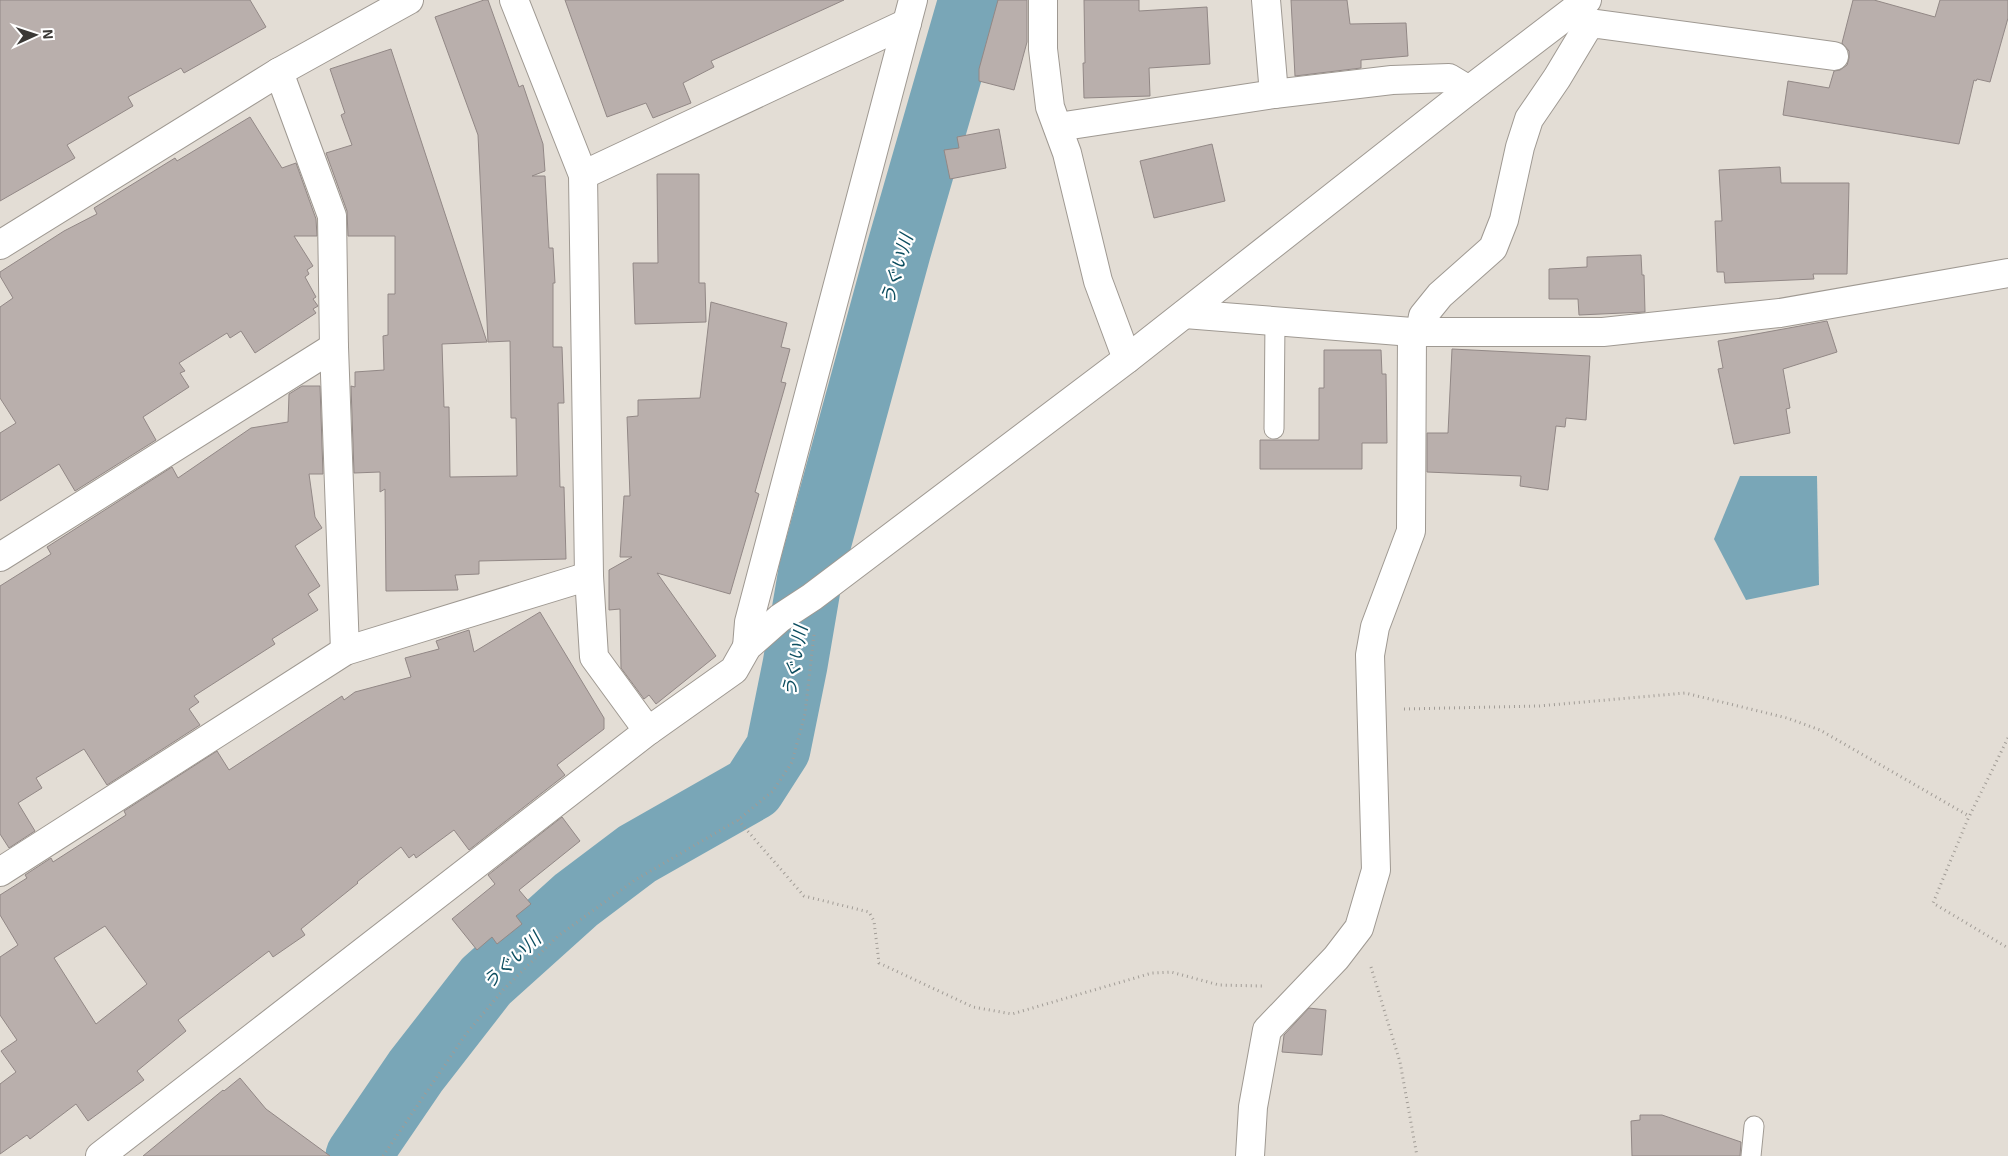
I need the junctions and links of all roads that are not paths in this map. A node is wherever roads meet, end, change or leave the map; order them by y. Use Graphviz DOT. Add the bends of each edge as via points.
graph roads {
  1 [pos="409,0"];
  2 [pos="514,0"];
  3 [pos="1043,0"];
  4 [pos="1266,0"];
  5 [pos="1585,10"];
  6 [pos="910,11"];
  7 [pos="1834,56"];
  8 [pos="279,72"];
  9 [pos="1469,90"];
  10 [pos="1274,94"];
  11 [pos="1058,127"];
  12 [pos="584,175"];
  13 [pos="0,245"];
  14 [pos="2008,273"];
  15 [pos="1185,314"];
  16 [pos="1275,321"];
  17 [pos="1416,332"];
  18 [pos="334,347"];
  19 [pos="1127,360"];
  20 [pos="1274,429"];
  21 [pos="0,557"];
  22 [pos="589,576"];
  23 [pos="747,646"];
  24 [pos="345,651"];
  25 [pos="648,731"];
  26 [pos="0,872"];
  27 [pos="1754,1126"];
  28 [pos="100,1156"];
  29 [pos="1250,1156"];
  30 [pos="1751,1156"];
  1 -- 8 [label="street"];
  2 -- 12 [label="street"];
  3 -- 11 [label="street" via="1043,49 1050,107"];
  4 -- 10 [label="street"];
  5 -- 7 [label="street"];
  5 -- 9 [label="street"];
  5 -- 17 [label="street" via="1529,119 1504,220 1493,248 1440,295 1423,316"];
  6 -- 12 [label="street"];
  6 -- 23 [label="street" via="751,612"];
  8 -- 13 [label="street"];
  8 -- 18 [label="street" via="332,216"];
  9 -- 10 [label="street" via="1449,78 1392,80"];
  9 -- 15 [label="street"];
  10 -- 11 [label="street"];
  11 -- 19 [label="street" via="1098,281"];
  12 -- 22 [label="street"];
  14 -- 17 [label="street" via="1780,313 1603,332"];
  15 -- 16 [label="street"];
  15 -- 19 [label="street"];
  16 -- 17 [label="street"];
  16 -- 20 [label="lane"];
  17 -- 29 [label="street" via="1411,531 1375,627 1370,655 1376,870 1359,928 1336,958 1267,1030 1253,1107"];
  18 -- 21 [label="street"];
  18 -- 24 [label="street"];
  19 -- 23 [label="street" via="780,618"];
  22 -- 24 [label="street"];
  22 -- 25 [label="street" via="594,657"];
  23 -- 25 [label="street" via="734,670"];
  24 -- 26 [label="street"];
  25 -- 28 [label="street"];
  27 -- 30 [label="lane"];
}
